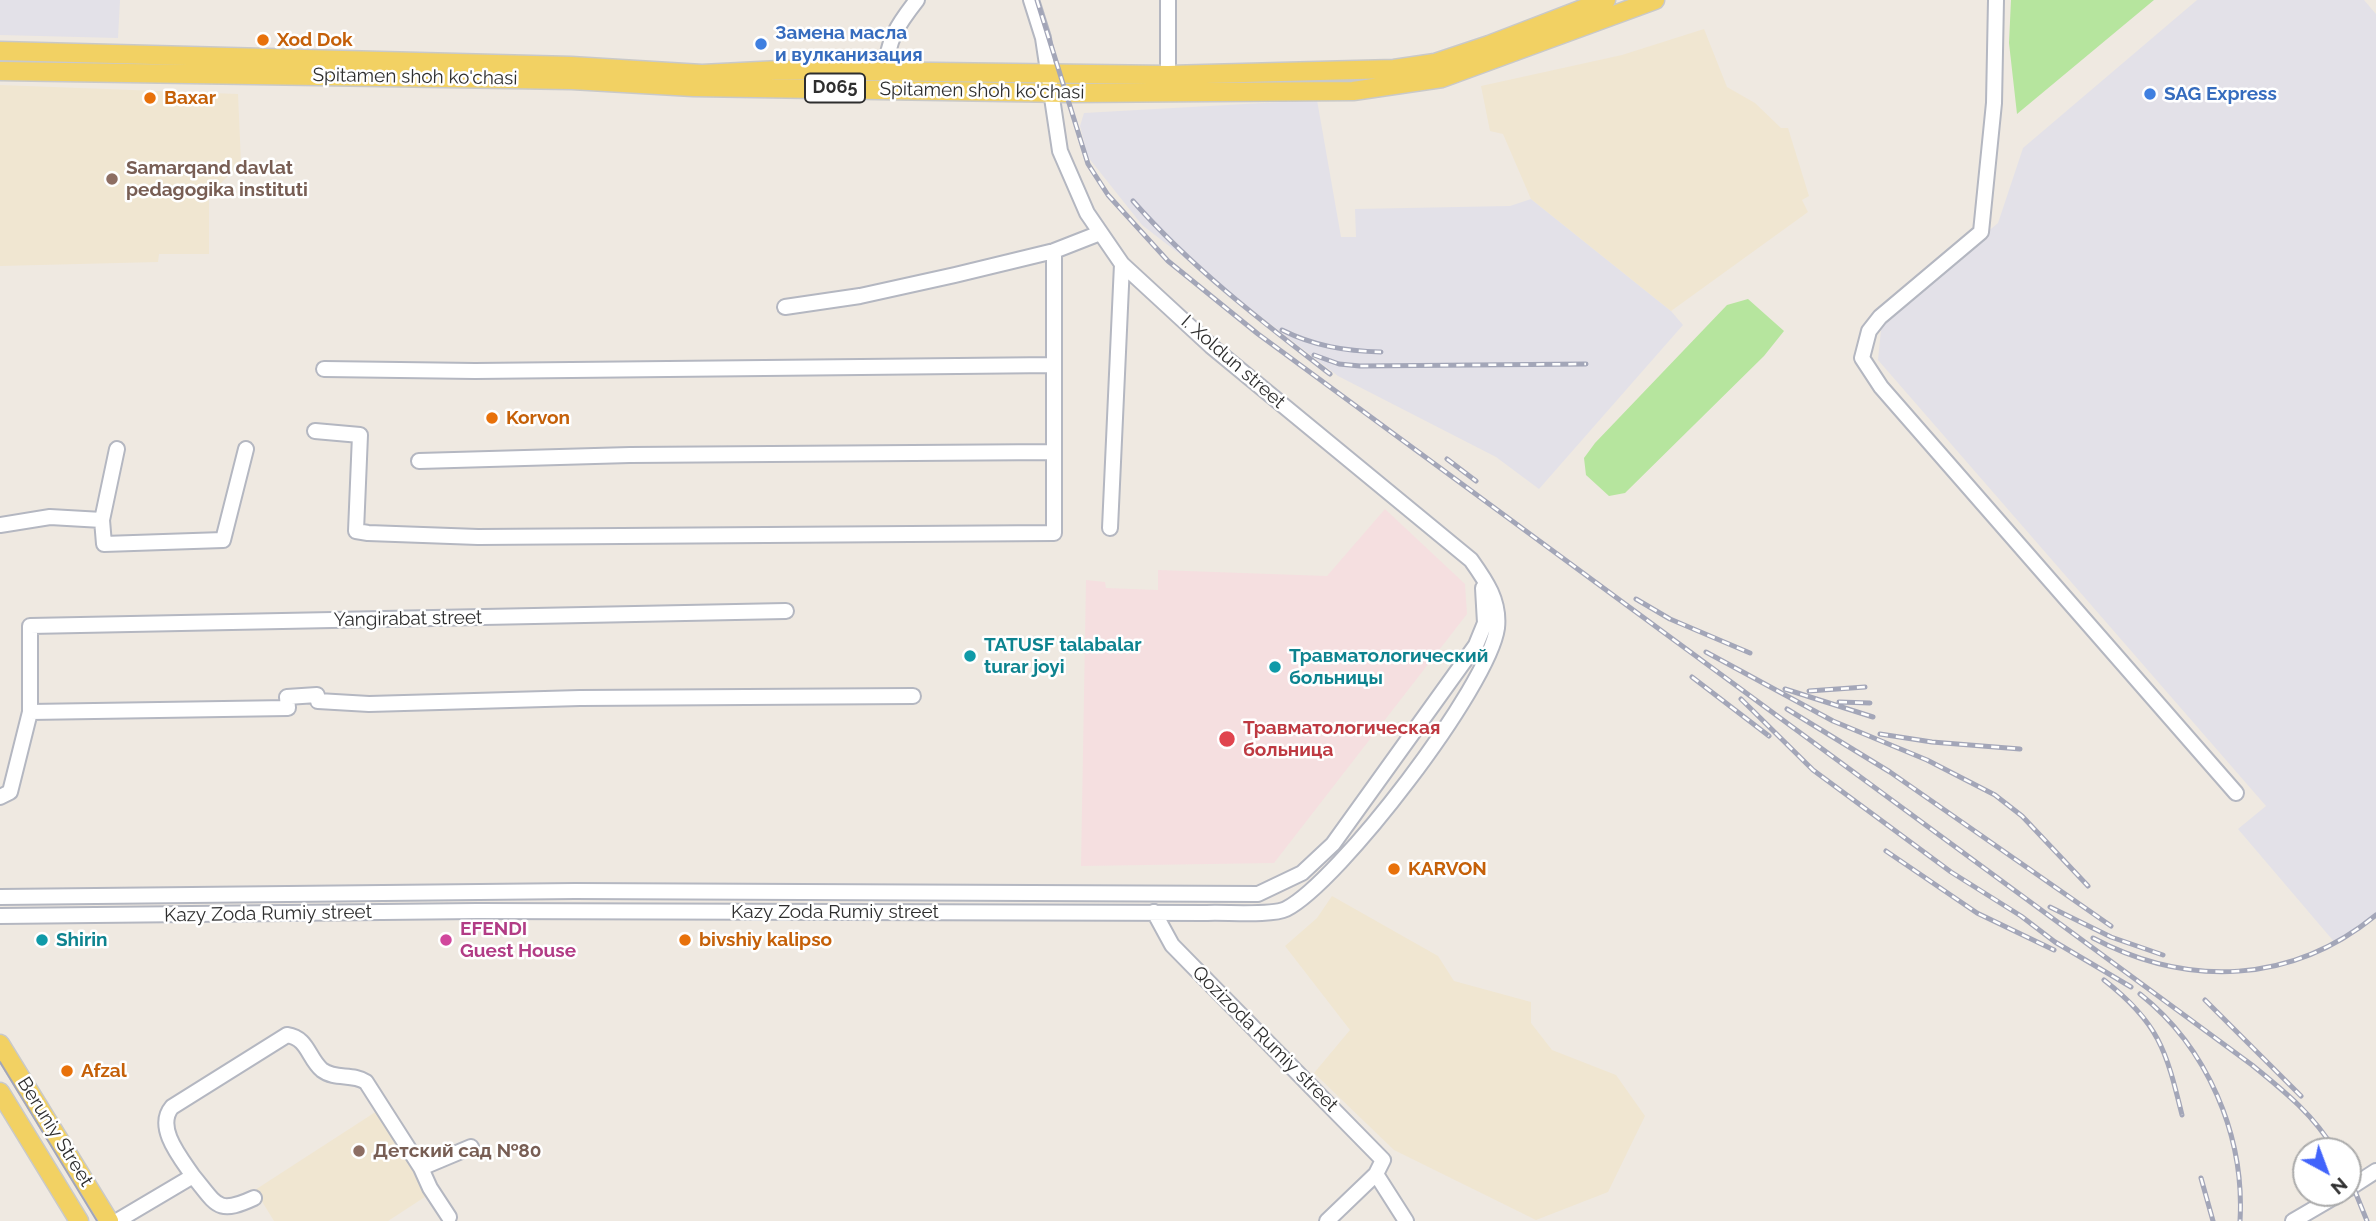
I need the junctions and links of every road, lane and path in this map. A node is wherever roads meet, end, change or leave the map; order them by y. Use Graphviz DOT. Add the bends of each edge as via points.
graph roads {
  1 [pos="917,0"];
  2 [pos="1031,0"];
  3 [pos="1168,0"];
  4 [pos="1606,0"];
  5 [pos="1655,0"];
  6 [pos="1996,0"];
  7 [pos="0,51"];
  8 [pos="0,71"];
  9 [pos="887,72"];
  10 [pos="1049,72"];
  11 [pos="1168,75"];
  12 [pos="1050,93"];
  13 [pos="1100,233"];
  14 [pos="1054,251"];
  15 [pos="1122,264"];
  16 [pos="785,307"];
  17 [pos="1054,365"];
  18 [pos="324,369"];
  19 [pos="315,431"];
  20 [pos="117,449"];
  21 [pos="246,449"];
  22 [pos="1055,452"];
  23 [pos="419,461"];
  24 [pos="102,520"];
  25 [pos="0,525"];
  26 [pos="1110,528"];
  27 [pos="1480,572"];
  28 [pos="1495,601"];
  29 [pos="786,611"];
  30 [pos="914,696"];
  31 [pos="30,712"];
  32 [pos="2236,793"];
  33 [pos="0,797"];
  34 [pos="0,897"];
  35 [pos="1154,912"];
  36 [pos="0,916"];
  37 [pos="0,1044"];
  38 [pos="0,1091"];
  39 [pos="471,1147"];
  40 [pos="421,1168"];
  41 [pos="1376,1174"];
  42 [pos="193,1176"];
  43 [pos="254,1198"];
  44 [pos="2317,1207"];
  45 [pos="449,1217"];
  46 [pos="79,1221"];
  47 [pos="109,1221"];
  48 [pos="117,1221"];
  49 [pos="1326,1221"];
  50 [pos="1406,1221"];
  51 [pos="2293,1221"];
  1 -- 9 [label="street" via="892,34"];
  2 -- 10 [label="street, I. Xoldun street"];
  3 -- 11 [label="street"];
  4 -- 11 [label="main road, Spitamen shoh ko'chasi / D065" via="1435,63 1394,69"];
  5 -- 12 [label="main road, Spitamen shoh ko'chasi / D065" via="1442,78 1401,86 1353,91"];
  6 -- 32 [label="street" via="1994,103 1981,232 1881,317 1869,331 1862,358 1881,387"];
  7 -- 9 [label="main road, Spitamen shoh ko'chasi / D065" via="571,66 702,74"];
  8 -- 12 [label="main road, Spitamen shoh ko'chasi / D065"];
  9 -- 10 [label="main road, Spitamen shoh ko'chasi / D065"];
  10 -- 11 [label="main road, Spitamen shoh ko'chasi / D065"];
  10 -- 12 [label="street, I. Xoldun street"];
  12 -- 13 [label="street, I. Xoldun street" via="1060,151"];
  13 -- 14 [label="street"];
  13 -- 15 [label="street, I. Xoldun street"];
  14 -- 16 [label="street" via="860,296"];
  14 -- 17 [label="street"];
  15 -- 26 [label="street"];
  15 -- 27 [label="street, I. Xoldun street" via="1211,346"];
  17 -- 18 [label="street"];
  17 -- 22 [label="street"];
  19 -- 22 [label="street" via="360,435 356,531 478,537 1055,533"];
  20 -- 24 [label="street"];
  21 -- 24 [label="street" via="223,540 104,544"];
  22 -- 23 [label="street"];
  24 -- 25 [label="street" via="50,517"];
  27 -- 28 [label="street, I. Xoldun street"];
  27 -- 34 [label="street, Kazy Zoda Rumiy street" via="1486,612 1476,645 1333,844 1302,873 1258,894 575,891"];
  28 -- 35 [label="street, Kazy Zoda Rumiy street" via="1494,638 1473,688 1398,792 1322,884 1284,911"];
  29 -- 31 [label="street" via="30,626"];
  30 -- 31 [label="street" via="369,704 318,701 317,695 287,697 288,708"];
  31 -- 33 [label="street" via="10,792"];
  35 -- 36 [label="street, Kazy Zoda Rumiy street"];
  35 -- 41 [label="street, Qozizoda Rumiy street" via="1172,945 1384,1160"];
  37 -- 47 [label="main road, Beruniy Street"];
  38 -- 46 [label="main road, Beruniy Street"];
  39 -- 40 [label="street"];
  40 -- 42 [label="street" via="366,1082 322,1069 304,1043 287,1035 165,1115 164,1125"];
  40 -- 45 [label="street"];
  41 -- 49 [label="street"];
  41 -- 50 [label="street"];
  42 -- 43 [label="street" via="223,1209"];
  42 -- 48 [label="street"];
  44 -- 51 [label="street"];
}
